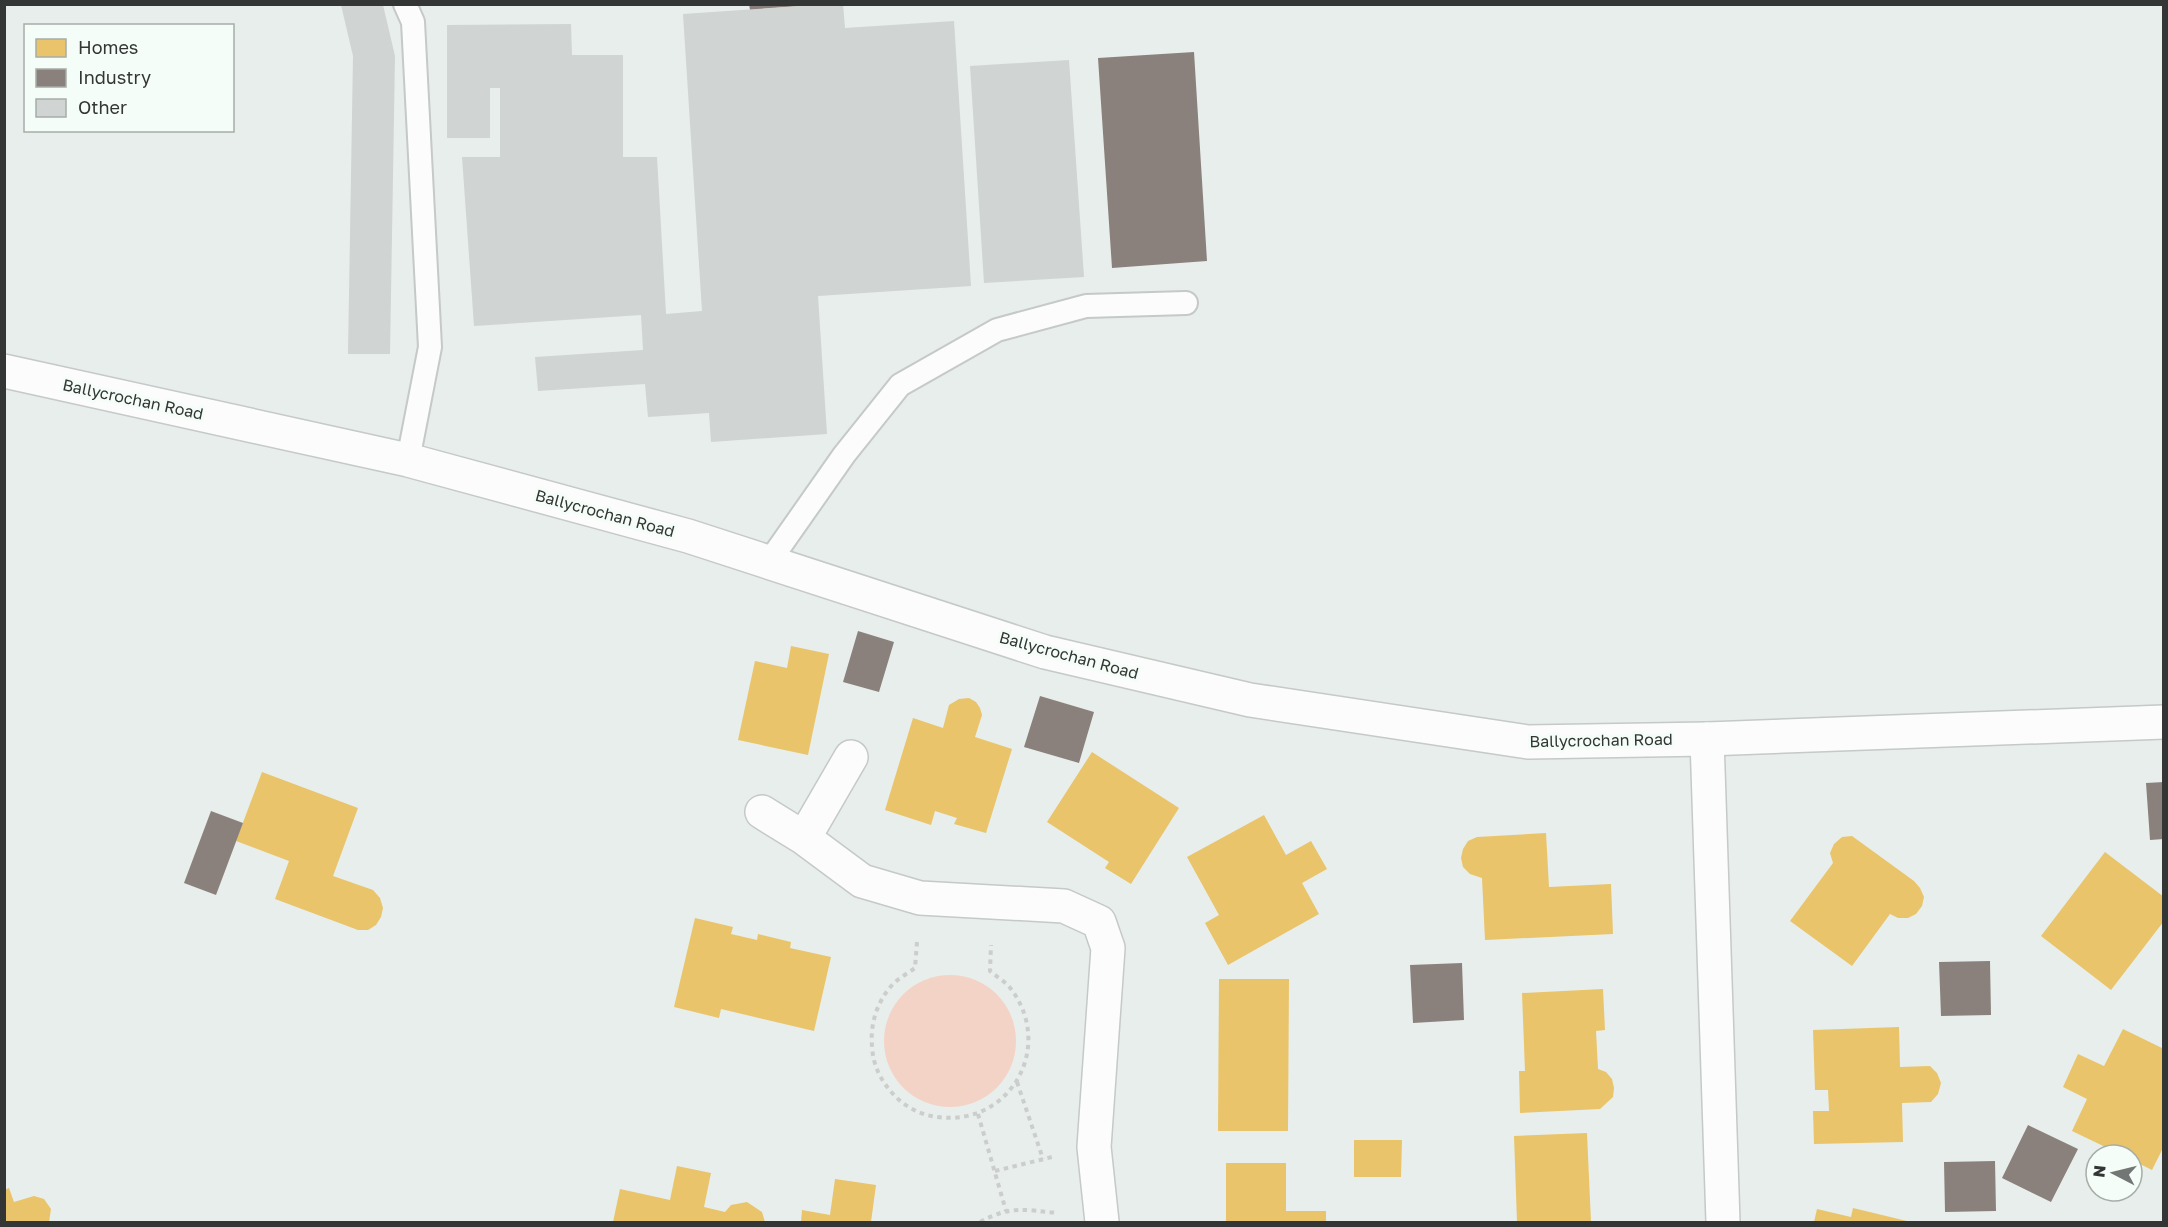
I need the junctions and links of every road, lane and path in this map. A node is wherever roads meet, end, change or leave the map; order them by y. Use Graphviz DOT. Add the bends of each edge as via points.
graph roads {
  1 [pos="405,4"];
  2 [pos="1186,303"];
  3 [pos="4,371"];
  4 [pos="408,460"];
  5 [pos="769,562"];
  6 [pos="2163,722"];
  7 [pos="1707,739"];
  8 [pos="851,757"];
  9 [pos="762,812"];
  10 [pos="804,838"];
  11 [pos="920,898"];
  12 [pos="993,902"];
  13 [pos="1017,1082"];
  14 [pos="978,1114"];
  15 [pos="1094,1147"];
  16 [pos="1043,1159"];
  17 [pos="995,1171"];
  18 [pos="1006,1211"];
  19 [pos="1101,1219"];
  20 [pos="980,1222"];
  21 [pos="1723,1222"];
  1 -- 4 [label="lane" via="413,22 430,347"];
  2 -- 5 [label="lane" via="1086,306 997,330 900,385 844,455"];
  3 -- 4 [label="street, Ballycrochan Road"];
  4 -- 5 [label="street, Ballycrochan Road"];
  5 -- 7 [label="street, Ballycrochan Road" via="1045,652 1250,700 1528,742"];
  6 -- 7 [label="street, Ballycrochan Road"];
  7 -- 21 [label="street"];
  8 -- 10 [label="street"];
  9 -- 10 [label="street"];
  10 -- 11 [label="street" via="862,881"];
  11 -- 12 [label="street"];
  11 -- 14 [label="path" via="915,968 893,983 878,1005 871,1031 872,1058 883,1083 902,1103 925,1115 952,1119"];
  12 -- 13 [label="path" via="990,971 1010,987 1023,1009 1029,1034 1027,1059"];
  12 -- 15 [label="street" via="1064,906 1100,922 1108,948"];
  13 -- 14 [label="path" via="1000,1101"];
  13 -- 16 [label="path"];
  14 -- 17 [label="path"];
  15 -- 16 [label="path"];
  15 -- 19 [label="street"];
  16 -- 17 [label="path"];
  17 -- 18 [label="path"];
  18 -- 19 [label="path" via="1028,1208"];
  18 -- 20 [label="path"];
}
